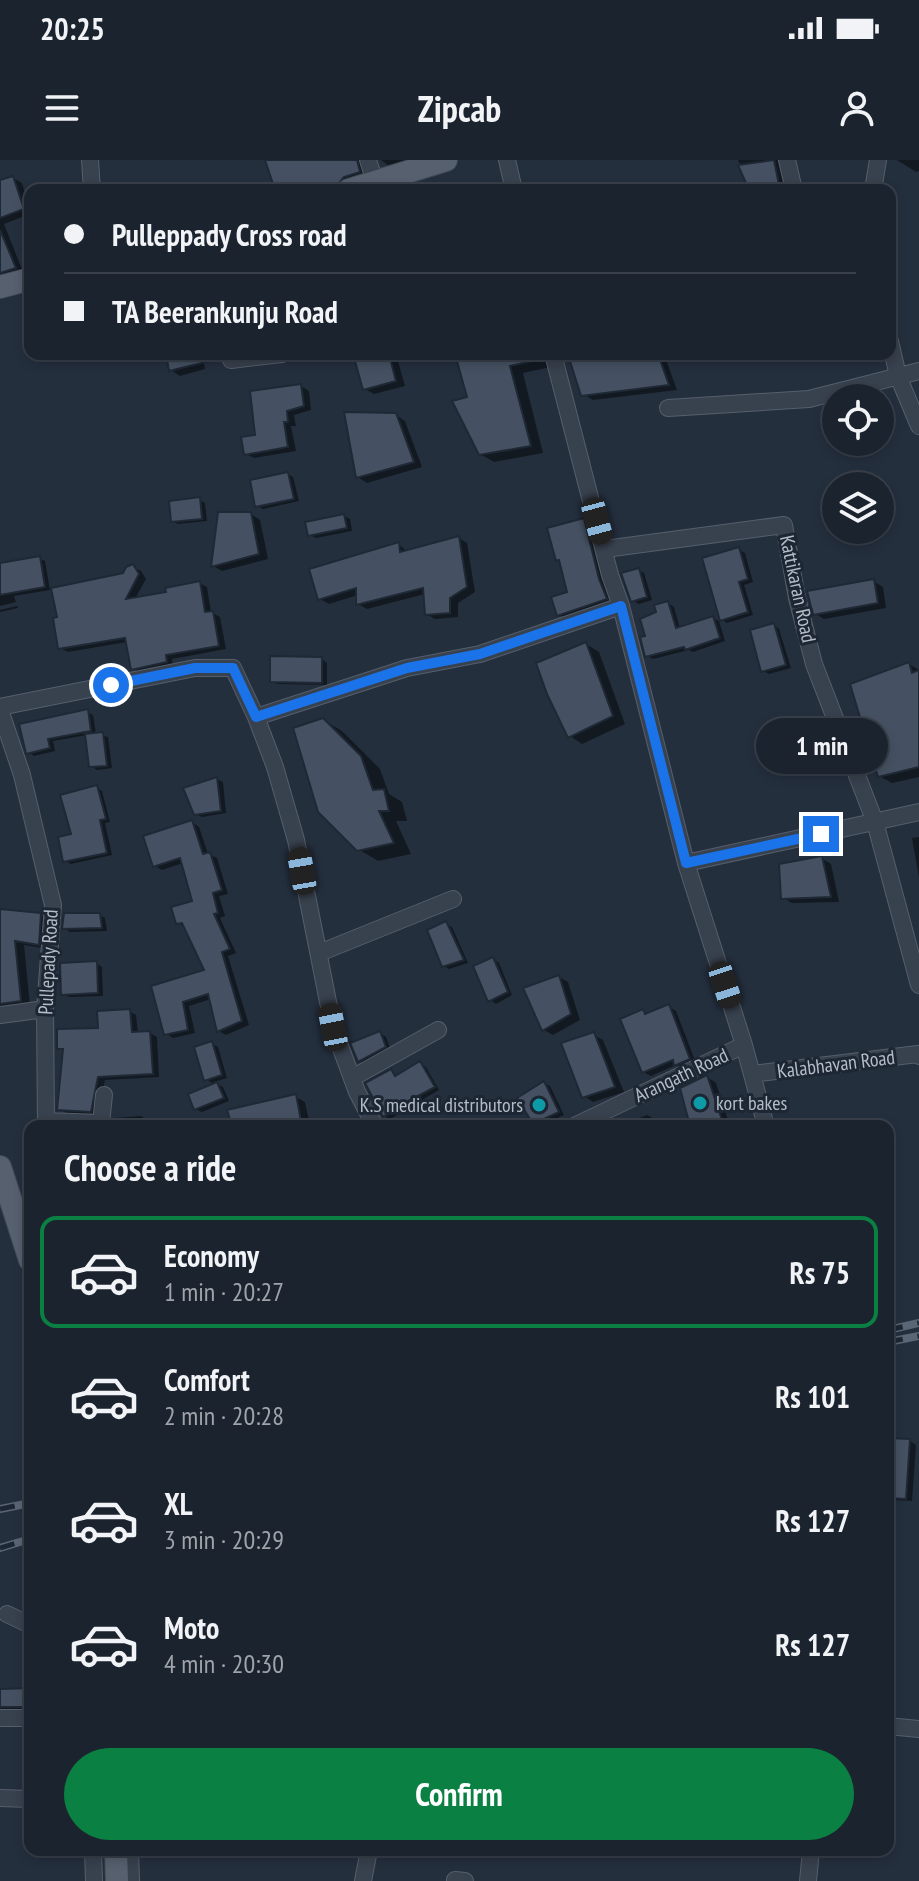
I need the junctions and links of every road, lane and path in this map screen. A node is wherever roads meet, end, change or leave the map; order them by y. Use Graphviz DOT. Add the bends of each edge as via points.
graph roads {
  1 [pos="90,160"];
  2 [pos="368,160"];
  3 [pos="446,160"];
  4 [pos="507,160"];
  5 [pos="787,160"];
  6 [pos="878,160"];
  7 [pos="375,182"];
  8 [pos="92,184"];
  9 [pos="368,184"];
  10 [pos="513,184"];
  11 [pos="793,184"];
  12 [pos="874,184"];
  13 [pos="24,281"];
  14 [pos="0,287"];
  15 [pos="555,360"];
  16 [pos="894,360"];
  17 [pos="919,371"];
  18 [pos="898,376"];
  19 [pos="668,408"];
  20 [pos="919,426"];
  21 [pos="605,549"];
  22 [pos="621,606"];
  23 [pos="0,708"];
  24 [pos="256,717"];
  25 [pos="919,812"];
  26 [pos="875,822"];
  27 [pos="686,863"];
  28 [pos="453,899"];
  29 [pos="319,953"];
  30 [pos="919,985"];
  31 [pos="45,1009"];
  32 [pos="0,1015"];
  33 [pos="438,1030"];
  34 [pos="744,1045"];
  35 [pos="919,1054"];
  36 [pos="752,1074"];
  37 [pos="352,1078"];
  38 [pos="104,1095"];
  39 [pos="46,1120"];
  40 [pos="101,1120"];
  41 [pos="372,1120"];
  42 [pos="587,1120"];
  43 [pos="764,1120"];
  44 [pos="0,1167"];
  45 [pos="24,1241"];
  46 [pos="7,1614"];
  47 [pos="24,1622"];
  48 [pos="0,1718"];
  49 [pos="24,1718"];
  50 [pos="894,1727"];
  51 [pos="919,1729"];
  52 [pos="0,1798"];
  53 [pos="24,1799"];
  54 [pos="93,1856"];
  55 [pos="116,1856"];
  56 [pos="130,1856"];
  57 [pos="368,1856"];
  58 [pos="810,1856"];
  59 [pos="455,1880"];
  60 [pos="94,1881"];
  61 [pos="117,1881"];
  62 [pos="131,1881"];
  63 [pos="363,1881"];
  64 [pos="465,1881"];
  65 [pos="808,1881"];
  1 -- 8 [label="street"];
  2 -- 7 [label="street"];
  3 -- 7 [label="main road"];
  4 -- 10 [label="street"];
  5 -- 11 [label="street"];
  6 -- 12 [label="street"];
  7 -- 9 [label="main road"];
  13 -- 14 [label="main road"];
  15 -- 21 [label="street"];
  16 -- 18 [label="street"];
  17 -- 18 [label="street"];
  18 -- 19 [label="street" via="809,399"];
  18 -- 20 [label="street"];
  21 -- 22 [label="street"];
  21 -- 26 [label="street, Kattikaran Road" via="784,525 814,664"];
  22 -- 24 [label="street" via="480,654 407,668"];
  22 -- 27 [label="street"];
  23 -- 24 [label="street" via="195,668 233,668"];
  23 -- 31 [label="street, Pullepady Road" via="53,905"];
  24 -- 29 [label="street" via="296,840"];
  25 -- 26 [label="street"];
  26 -- 27 [label="street"];
  26 -- 30 [label="street"];
  27 -- 34 [label="street"];
  28 -- 29 [label="street"];
  29 -- 37 [label="street" via="333,1027"];
  31 -- 32 [label="street"];
  31 -- 39 [label="street, Pullepady Road"];
  33 -- 37 [label="street"];
  34 -- 36 [label="street"];
  34 -- 42 [label="street, Arangath Road"];
  35 -- 36 [label="street, Kalabhavan Road"];
  36 -- 43 [label="street"];
  37 -- 41 [label="street"];
  38 -- 40 [label="street"];
  44 -- 45 [label="main road"];
  46 -- 47 [label="street"];
  48 -- 49 [label="street"];
  50 -- 51 [label="street"];
  52 -- 53 [label="street"];
  54 -- 60 [label="street"];
  55 -- 61 [label="main road"];
  56 -- 62 [label="street"];
  57 -- 63 [label="street"];
  58 -- 65 [label="street"];
  59 -- 64 [label="street"];
}
